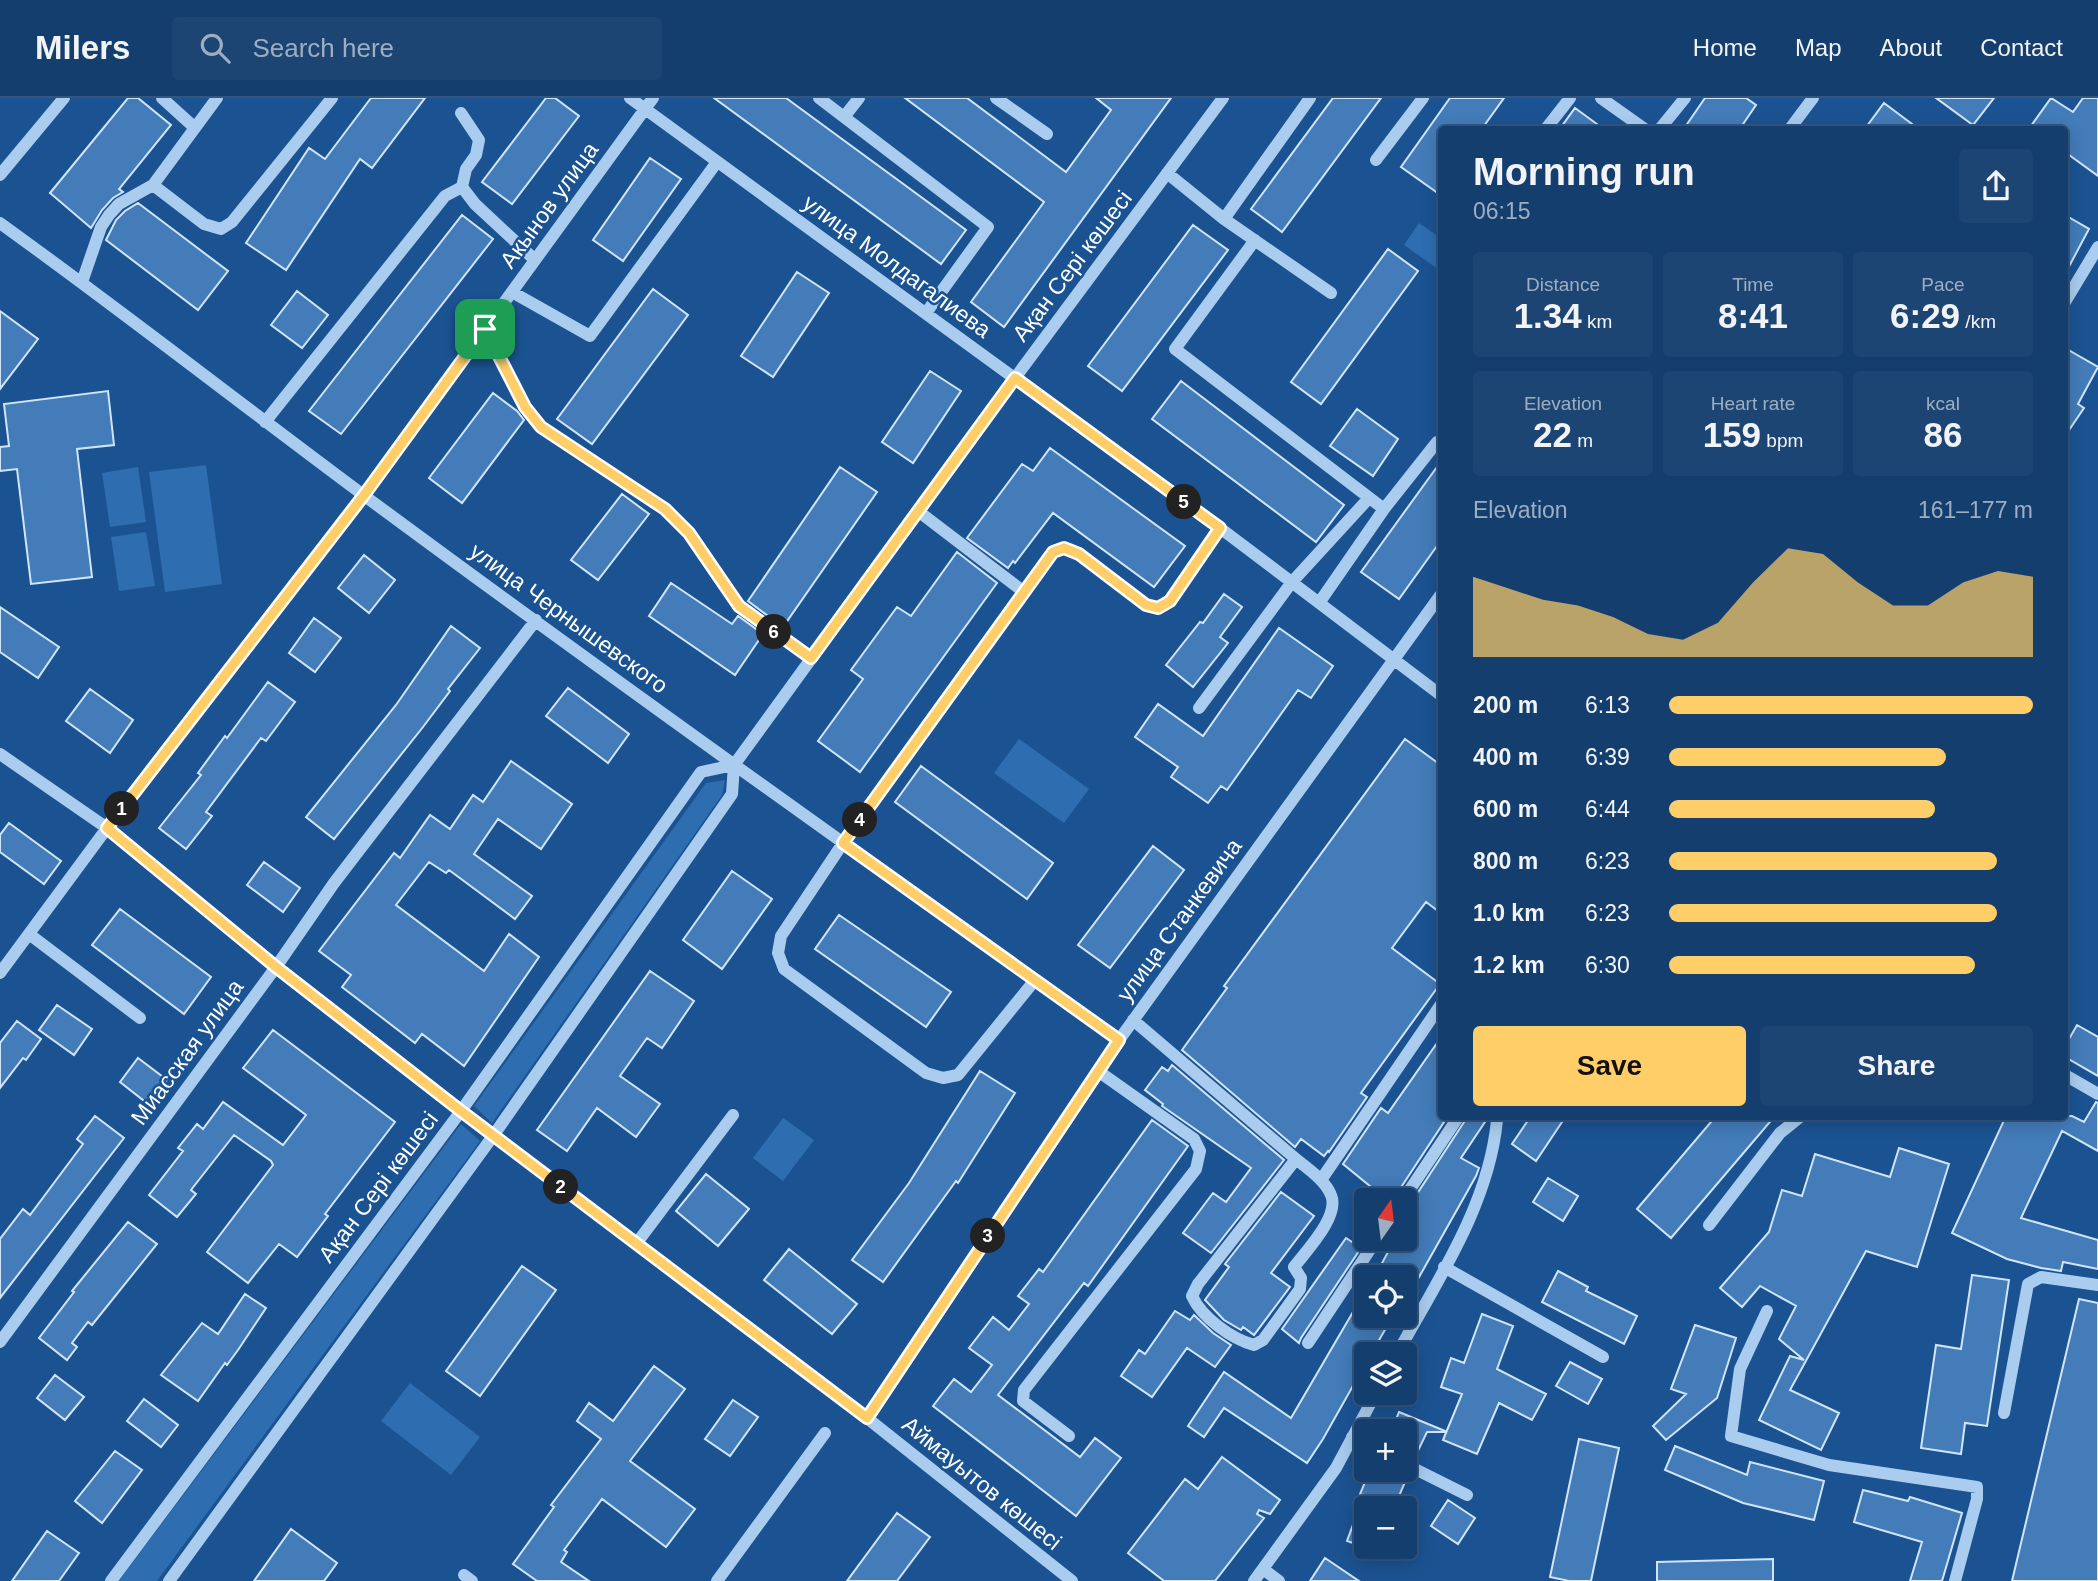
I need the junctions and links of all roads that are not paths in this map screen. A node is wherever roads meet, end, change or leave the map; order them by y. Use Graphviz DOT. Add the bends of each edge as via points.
graph roads {
  1 [pos="64,98"];
  2 [pos="162,98"];
  3 [pos="218,98"];
  4 [pos="332,98"];
  5 [pos="630,98"];
  6 [pos="819,98"];
  7 [pos="859,98"];
  8 [pos="996,98"];
  9 [pos="1223,98"];
  10 [pos="1310,98"];
  11 [pos="1423,98"];
  12 [pos="1570,98"];
  13 [pos="1601,98"];
  14 [pos="1685,98"];
  15 [pos="1813,98"];
  16 [pos="649,103"];
  17 [pos="461,113"];
  18 [pos="844,117"];
  19 [pos="1548,126"];
  20 [pos="1640,126"];
  21 [pos="1662,126"];
  22 [pos="1792,126"];
  23 [pos="194,127"];
  24 [pos="1046,134"];
  25 [pos="1376,160"];
  26 [pos="718,162"];
  27 [pos="1167,173"];
  28 [pos="0,175"];
  29 [pos="153,184"];
  30 [pos="462,187"];
  31 [pos="1224,219"];
  32 [pos="0,223"];
  33 [pos="1255,240"];
  34 [pos="2098,247"];
  35 [pos="535,260"];
  36 [pos="82,282"];
  37 [pos="512,292"];
  38 [pos="1331,293"];
  39 [pos="2068,297"];
  40 [pos="926,313"];
  41 [pos="485,329"];
  42 [pos="1015,378"];
  43 [pos="265,422"];
  44 [pos="1437,442"];
  45 [pos="364,495"];
  46 [pos="1369,498"];
  47 [pos="1384,509"];
  48 [pos="918,511"];
  49 [pos="1220,528"];
  50 [pos="1292,582"];
  51 [pos="1024,592"];
  52 [pos="1438,598"];
  53 [pos="1319,603"];
  54 [pos="536,620"];
  55 [pos="811,658"];
  56 [pos="1393,659"];
  57 [pos="1438,693"];
  58 [pos="1199,708"];
  59 [pos="0,754"];
  60 [pos="734,765"];
  61 [pos="107,828"];
  62 [pos="843,843"];
  63 [pos="29,934"];
  64 [pos="276,967"];
  65 [pos="0,973"];
  66 [pos="1035,980"];
  67 [pos="1438,1009"];
  68 [pos="140,1018"];
  69 [pos="1133,1020"];
  70 [pos="1119,1040"];
  71 [pos="1098,1071"];
  72 [pos="2068,1076"];
  73 [pos="2098,1094"];
  74 [pos="461,1111"];
  75 [pos="733,1115"];
  76 [pos="1457,1120"];
  77 [pos="1497,1120"];
  78 [pos="1796,1120"];
  79 [pos="493,1136"];
  80 [pos="1296,1158"];
  81 [pos="1321,1180"];
  82 [pos="1411,1188"];
  83 [pos="1709,1225"];
  84 [pos="636,1244"];
  85 [pos="1369,1251"];
  86 [pos="1444,1268"];
  87 [pos="2098,1285"];
  88 [pos="1766,1311"];
  89 [pos="0,1342"];
  90 [pos="1404,1342"];
  91 [pos="1308,1343"];
  92 [pos="1603,1357"];
  93 [pos="1369,1405"];
  94 [pos="2004,1413"];
  95 [pos="867,1418"];
  96 [pos="825,1433"];
  97 [pos="1069,1436"];
  98 [pos="1352,1437"];
  99 [pos="1417,1470"];
  100 [pos="1467,1495"];
  101 [pos="1263,1569"];
  102 [pos="111,1581"];
  103 [pos="169,1581"];
  104 [pos="717,1581"];
  105 [pos="1072,1581"];
  106 [pos="1254,1581"];
  107 [pos="1279,1581"];
  108 [pos="1955,1581"];
  1 -- 28 [label="street"];
  2 -- 23 [label="street"];
  3 -- 23 [label="street"];
  4 -- 29 [label="street" via="232,222 221,229 204,224"];
  5 -- 16 [label="street, улица Молдагалиева"];
  6 -- 18 [label="street"];
  7 -- 18 [label="street"];
  8 -- 24 [label="street"];
  9 -- 27 [label="street, Ақан Сері көшесі"];
  10 -- 31 [label="street"];
  11 -- 25 [label="street"];
  12 -- 19 [label="street"];
  13 -- 20 [label="street"];
  14 -- 21 [label="street"];
  15 -- 22 [label="street"];
  16 -- 26 [label="street, улица Молдагалиева"];
  16 -- 35 [label="street, Акынов улица"];
  17 -- 30 [label="street" via="479,140"];
  18 -- 40 [label="street" via="988,227"];
  23 -- 29 [label="street"];
  26 -- 37 [label="street" via="590,337"];
  26 -- 40 [label="street, улица Молдагалиева"];
  27 -- 31 [label="street"];
  27 -- 42 [label="street, Ақан Сері көшесі"];
  29 -- 36 [label="street" via="109,215"];
  30 -- 35 [label="street"];
  30 -- 43 [label="street" via="445,196"];
  31 -- 33 [label="street"];
  32 -- 36 [label="street, улица Чернышевского"];
  33 -- 38 [label="street"];
  33 -- 46 [label="street" via="1175,349"];
  34 -- 39 [label="street"];
  35 -- 37 [label="street, Акынов улица"];
  36 -- 43 [label="street, улица Чернышевского"];
  37 -- 41 [label="street, Акынов улица"];
  40 -- 42 [label="street, улица Молдагалиева"];
  41 -- 45 [label="street, Акынов улица"];
  41 -- 55 [label="street" via="525,407 541,427 665,509 689,533 739,606"];
  42 -- 48 [label="street, Ақан Сері көшесі"];
  42 -- 49 [label="street, улица Молдагалиева"];
  43 -- 45 [label="street, улица Чернышевского"];
  44 -- 47 [label="street"];
  45 -- 54 [label="street, улица Чернышевского"];
  45 -- 61 [label="street, Акынов улица"];
  46 -- 47 [label="street"];
  46 -- 50 [label="street"];
  47 -- 53 [label="street"];
  48 -- 51 [label="street"];
  48 -- 55 [label="street, Ақан Сері көшесі"];
  49 -- 50 [label="street, улица Молдагалиева"];
  49 -- 51 [label="street" via="1170,601 1158,608 1146,605 1079,554 1064,548 1053,552"];
  50 -- 53 [label="street, улица Молдагалиева"];
  50 -- 58 [label="street"];
  51 -- 62 [label="street"];
  52 -- 56 [label="street, улица Станкевича"];
  53 -- 56 [label="street, улица Молдагалиева"];
  54 -- 60 [label="street, улица Чернышевского"];
  54 -- 64 [label="street, Миасская улица" via="334,883"];
  55 -- 60 [label="street, Ақан Сері көшесі"];
  56 -- 57 [label="street, улица Молдагалиева"];
  56 -- 69 [label="street, улица Станкевича"];
  59 -- 61 [label="street, Аймауытов көшесі"];
  60 -- 62 [label="street, улица Чернышевского"];
  60 -- 74 [label="street, Ақан Сері көшесі" via="701,772"];
  60 -- 79 [label="street, Ақан Сері көшесі" via="732,794"];
  61 -- 63 [label="street, Акынов улица"];
  61 -- 64 [label="street, Аймауытов көшесі"];
  62 -- 66 [label="street, улица Чернышевского"];
  62 -- 66 [label="street" via="781,936 778,953 784,969 926,1073 943,1078 958,1075"];
  63 -- 65 [label="street, Акынов улица"];
  63 -- 68 [label="street"];
  64 -- 74 [label="street, Аймауытов көшесі"];
  64 -- 89 [label="street, Миасская улица"];
  66 -- 70 [label="street, улица Чернышевского"];
  67 -- 81 [label="street"];
  69 -- 70 [label="street, улица Станкевича"];
  69 -- 80 [label="street"];
  70 -- 71 [label="street, улица Станкевича"];
  71 -- 95 [label="street, улица Станкевича"];
  71 -- 97 [label="street" via="1194,1139 1200,1151 1196,1169 1024,1390 1023,1401"];
  72 -- 73 [label="street"];
  74 -- 79 [label="street, Аймауытов көшесі"];
  74 -- 102 [label="street, Ақан Сері көшесі"];
  75 -- 84 [label="street"];
  76 -- 82 [label="street"];
  77 -- 86 [label="street" via="1494,1146 1472,1215"];
  78 -- 83 [label="street" via="1780,1133"];
  79 -- 84 [label="street, Аймауытов көшесі"];
  79 -- 103 [label="street, Ақан Сері көшесі"];
  80 -- 81 [label="street"];
  80 -- 81 [label="street" via="1192,1297 1198,1308 1240,1341 1254,1345 1263,1340 1300,1289 1301,1278 1294,1267 1331,1217 1331,1195"];
  84 -- 95 [label="street, Аймауытов көшесі"];
  85 -- 91 [label="street"];
  86 -- 90 [label="street"];
  86 -- 92 [label="street"];
  87 -- 94 [label="street" via="2041,1277 2028,1284"];
  88 -- 108 [label="street" via="1740,1369 1731,1436 1829,1465 1977,1487"];
  93 -- 98 [label="street"];
  95 -- 105 [label="street, Аймауытов көшесі"];
  96 -- 104 [label="street"];
  98 -- 101 [label="street" via="1336,1468"];
  99 -- 100 [label="street"];
  101 -- 106 [label="street"];
  101 -- 107 [label="street"];
}
